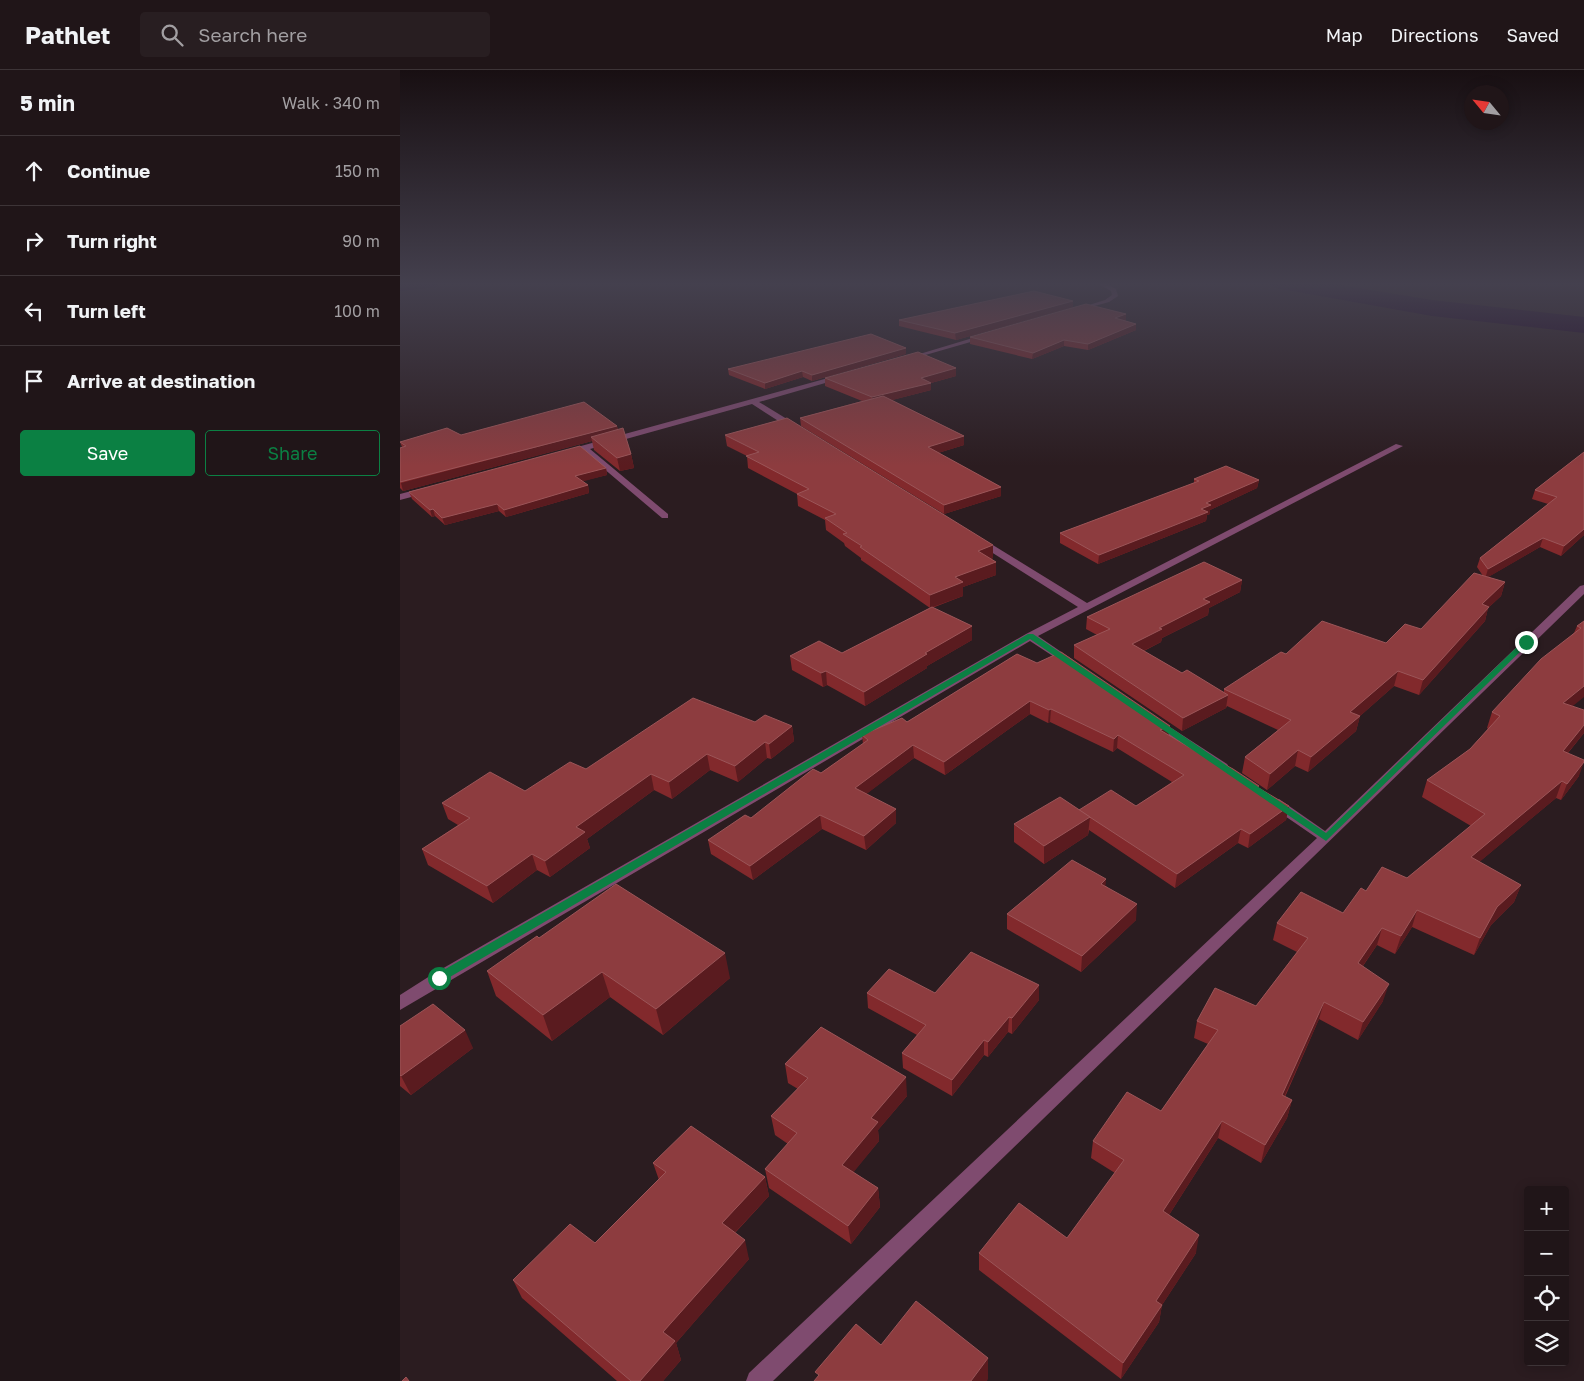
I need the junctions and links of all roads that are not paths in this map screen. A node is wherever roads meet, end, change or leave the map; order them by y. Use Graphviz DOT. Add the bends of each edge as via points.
graph roads {
  1 [pos="962,343"];
  2 [pos="896,362"];
  3 [pos="849,375"];
  4 [pos="754,402"];
  5 [pos="804,433"];
  6 [pos="1399,446"];
  7 [pos="584,448"];
  8 [pos="556,455"];
  9 [pos="437,487"];
  10 [pos="400,497"];
  11 [pos="665,516"];
  12 [pos="970,535"];
  13 [pos="1584,588"];
  14 [pos="1086,607"];
  15 [pos="1030,636"];
  16 [pos="1080,669"];
  17 [pos="1145,714"];
  18 [pos="1236,776"];
  19 [pos="1260,793"];
  20 [pos="1326,838"];
  21 [pos="400,1003"];
  22 [pos="757,1381"];
  1 -- 2 [label="street"];
  3 -- 4 [label="street"];
  4 -- 5 [label="street"];
  4 -- 7 [label="street"];
  6 -- 14 [label="street"];
  7 -- 8 [label="street"];
  7 -- 11 [label="street"];
  9 -- 10 [label="street"];
  12 -- 14 [label="street"];
  13 -- 20 [label="street"];
  14 -- 15 [label="street"];
  15 -- 16 [label="street"];
  15 -- 21 [label="street"];
  17 -- 18 [label="street"];
  19 -- 20 [label="street"];
  20 -- 22 [label="street"];
}
